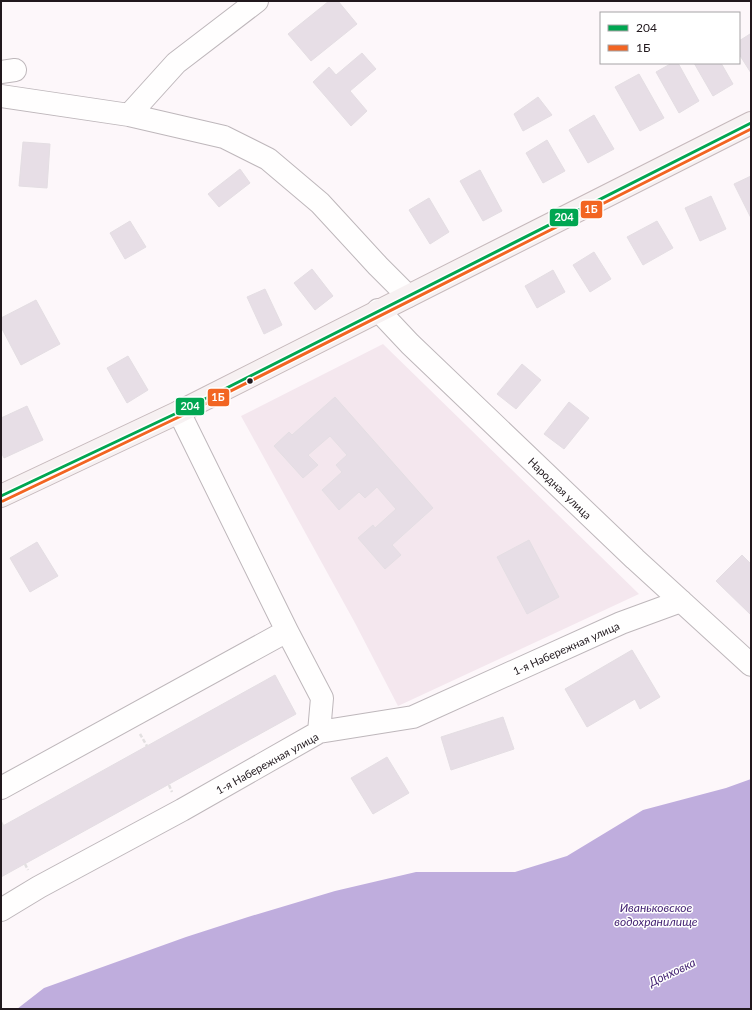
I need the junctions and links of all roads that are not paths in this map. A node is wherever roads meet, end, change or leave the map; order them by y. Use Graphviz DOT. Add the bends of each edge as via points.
graph roads {
  1 [pos="257,1"];
  2 [pos="1,96"];
  3 [pos="129,115"];
  4 [pos="751,123"];
  5 [pos="408,296"];
  6 [pos="378,310"];
  7 [pos="178,412"];
  8 [pos="1,496"];
  9 [pos="681,601"];
  10 [pos="287,631"];
  11 [pos="748,663"];
  12 [pos="319,732"];
  13 [pos="1,788"];
  14 [pos="1,910"];
  1 -- 3 [label="street" via="176,63"];
  2 -- 3 [label="street"];
  3 -- 5 [label="street" via="224,137 268,159 320,203"];
  4 -- 5 [label="main road"];
  5 -- 6 [label="main road"];
  6 -- 7 [label="main road"];
  6 -- 9 [label="street, Народная улица" via="410,344"];
  7 -- 8 [label="main road"];
  7 -- 10 [label="street"];
  9 -- 11 [label="street, Народная улица"];
  9 -- 12 [label="street, 1-я Набережная улица" via="621,623 412,717"];
  10 -- 12 [label="street" via="322,698"];
  10 -- 13 [label="street"];
  12 -- 14 [label="street, 1-я Набережная улица"];
}
